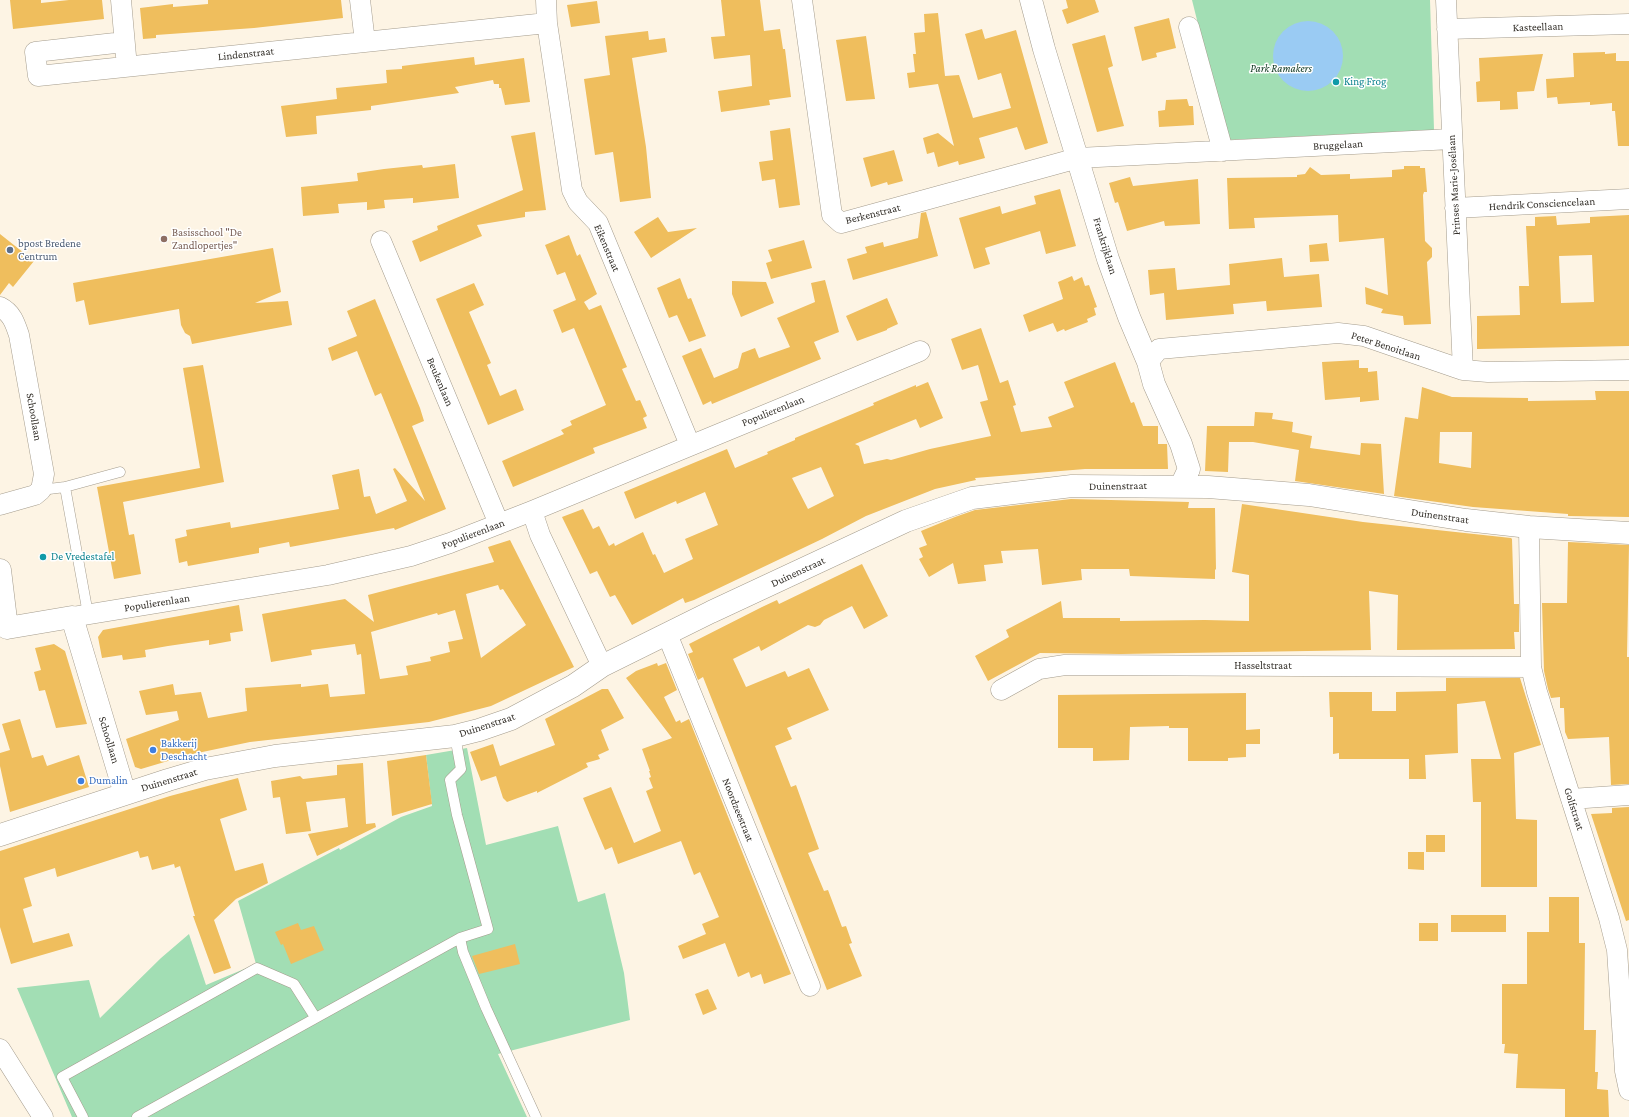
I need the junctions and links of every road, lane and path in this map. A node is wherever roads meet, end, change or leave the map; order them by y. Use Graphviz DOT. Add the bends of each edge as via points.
graph roads {
  1 [pos="121,0"];
  2 [pos="360,0"];
  3 [pos="546,0"];
  4 [pos="802,0"];
  5 [pos="1032,0"];
  6 [pos="1446,0"];
  7 [pos="547,23"];
  8 [pos="1629,24"];
  9 [pos="1189,27"];
  10 [pos="1447,29"];
  11 [pos="124,42"];
  12 [pos="365,42"];
  13 [pos="127,67"];
  14 [pos="1452,139"];
  15 [pos="1223,151"];
  16 [pos="1078,158"];
  17 [pos="1629,199"];
  18 [pos="1455,208"];
  19 [pos="381,241"];
  20 [pos="0,307"];
  21 [pos="920,351"];
  22 [pos="1148,362"];
  23 [pos="1463,370"];
  24 [pos="1629,370"];
  25 [pos="690,445"];
  26 [pos="120,472"];
  27 [pos="1181,486"];
  28 [pos="65,487"];
  29 [pos="42,490"];
  30 [pos="0,505"];
  31 [pos="532,511"];
  32 [pos="499,524"];
  33 [pos="1529,527"];
  34 [pos="1629,533"];
  35 [pos="0,570"];
  36 [pos="80,616"];
  37 [pos="3,629"];
  38 [pos="667,634"];
  39 [pos="602,666"];
  40 [pos="1531,667"];
  41 [pos="1001,690"];
  42 [pos="454,736"];
  43 [pos="125,794"];
  44 [pos="1629,795"];
  45 [pos="1572,799"];
  46 [pos="0,835"];
  47 [pos="460,938"];
  48 [pos="810,986"];
  49 [pos="315,1017"];
  50 [pos="0,1048"];
  51 [pos="1629,1090"];
  52 [pos="43,1117"];
  53 [pos="83,1117"];
  54 [pos="137,1117"];
  55 [pos="536,1117"];
  1 -- 11 [label="street"];
  2 -- 12 [label="street"];
  3 -- 7 [label="street"];
  4 -- 16 [label="street, Berkenstraat" via="832,215 841,223"];
  5 -- 16 [label="street, Frankrijklaan" via="1044,49"];
  6 -- 10 [label="street, Prinses Marie-Josélaan"];
  7 -- 12 [label="street, Lindenstraat"];
  7 -- 25 [label="street, Eikenstraat" via="572,190 578,202 598,223"];
  8 -- 10 [label="street, Kasteellaan"];
  9 -- 15 [label="street"];
  10 -- 14 [label="street, Prinses Marie-Josélaan"];
  11 -- 13 [label="street"];
  11 -- 13 [label="street, Lindenstraat" via="35,52 38,76"];
  12 -- 13 [label="street, Lindenstraat"];
  14 -- 15 [label="street, Bruggelaan"];
  14 -- 18 [label="street, Prinses Marie-Josélaan"];
  15 -- 16 [label="street, Bruggelaan"];
  16 -- 22 [label="street, Frankrijklaan" via="1110,266"];
  17 -- 18 [label="street, Hendrik Consciencelaan"];
  18 -- 23 [label="street, Prinses Marie-Josélaan"];
  19 -- 32 [label="street, Beukenlaan"];
  20 -- 29 [label="street, Schoollaan" via="15,321 19,335 44,474"];
  21 -- 25 [label="street, Populierenlaan"];
  22 -- 23 [label="street, Peter Benoitlaan" via="1158,349 1346,333 1364,336"];
  22 -- 27 [label="street, Frankrijklaan" via="1154,384 1181,444 1189,469"];
  23 -- 24 [label="street, Peter Benoitlaan"];
  25 -- 31 [label="street, Populierenlaan"];
  26 -- 28 [label="lane"];
  27 -- 33 [label="street, Duinenstraat" via="1309,495 1458,519"];
  27 -- 38 [label="street, Duinenstraat" via="1072,486 972,498 898,524"];
  28 -- 29 [label="lane"];
  28 -- 36 [label="lane"];
  29 -- 30 [label="street" via="35,495"];
  31 -- 32 [label="street, Populierenlaan"];
  31 -- 39 [label="street" via="540,535"];
  32 -- 36 [label="street, Populierenlaan" via="411,556 328,575"];
  33 -- 34 [label="street, Duinenstraat"];
  33 -- 40 [label="street, Golfstraat"];
  35 -- 37 [label="street"];
  36 -- 37 [label="street, Populierenlaan"];
  36 -- 43 [label="street, Schoollaan"];
  38 -- 39 [label="street, Duinenstraat"];
  38 -- 48 [label="street, Noordzeestraat"];
  39 -- 42 [label="street, Duinenstraat" via="573,686 511,719"];
  40 -- 41 [label="street, Hasseltstraat" via="1066,665 1039,669"];
  40 -- 45 [label="street, Golfstraat"];
  42 -- 43 [label="street, Duinenstraat" via="275,756 205,769"];
  42 -- 47 [label="lane" via="461,769 450,780 488,929"];
  43 -- 46 [label="street, Duinenstraat"];
  44 -- 45 [label="street"];
  45 -- 51 [label="street, Golfstraat" via="1617,950 1625,1071"];
  47 -- 49 [label="lane"];
  47 -- 55 [label="lane" via="463,952 486,1008"];
  49 -- 53 [label="lane" via="294,984 257,968 62,1078"];
  49 -- 54 [label="lane"];
  50 -- 52 [label="street"];
}
